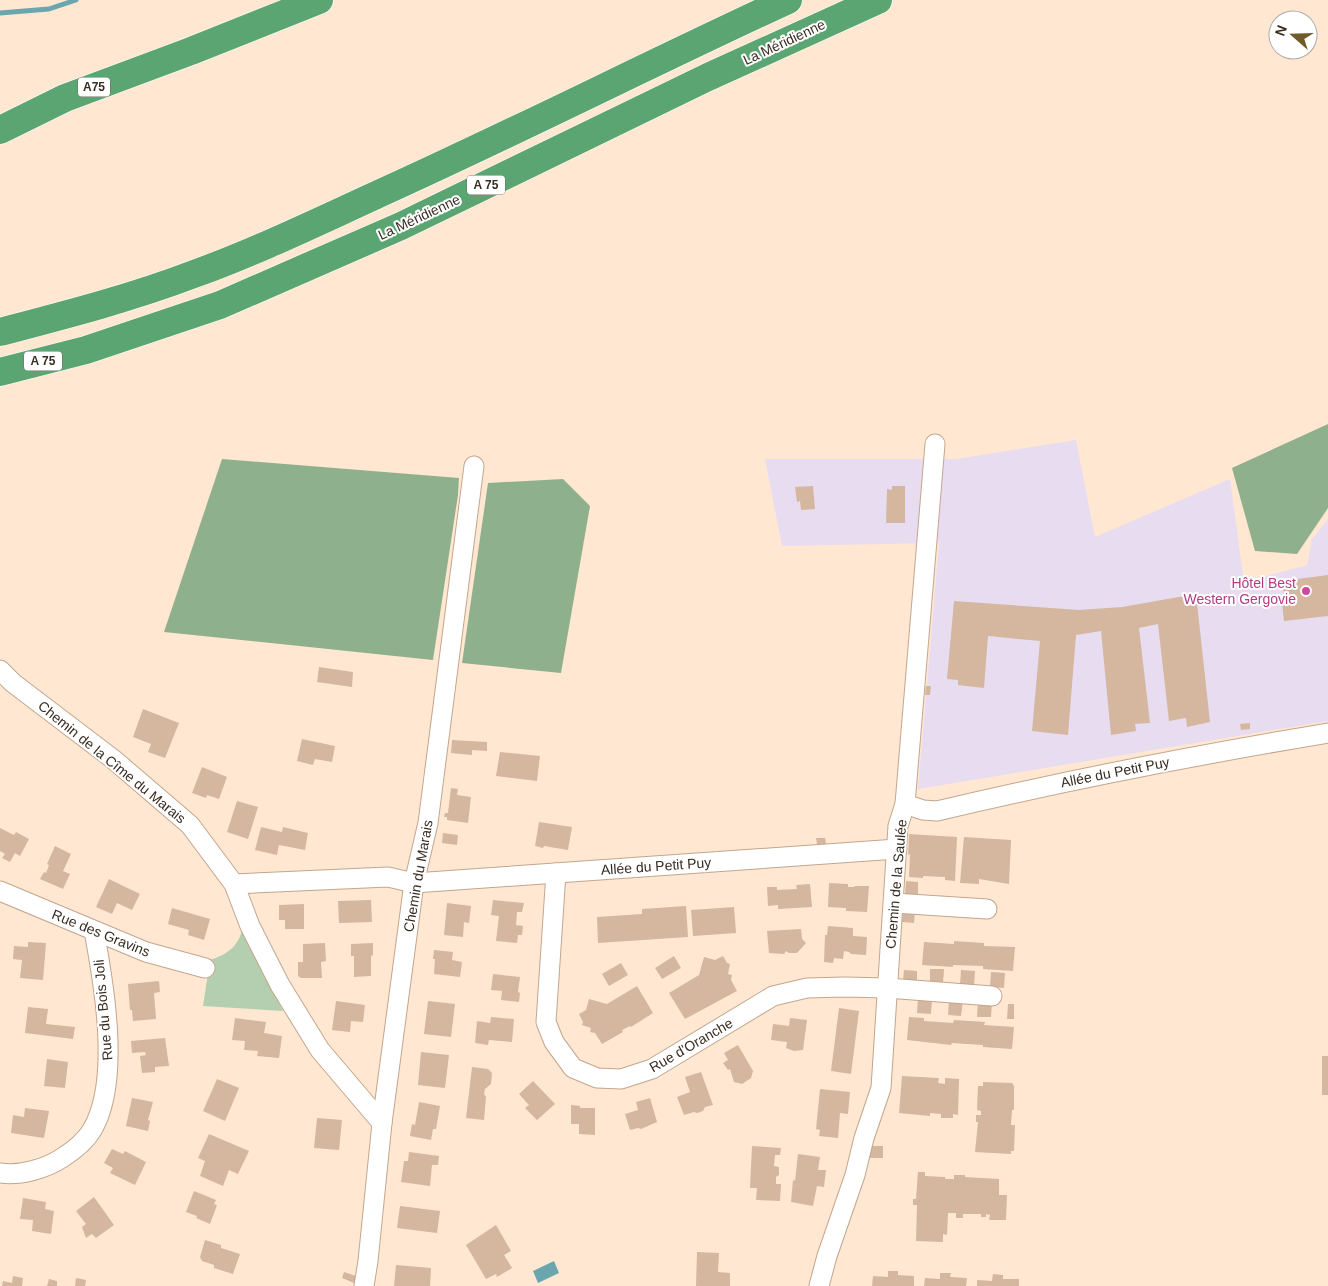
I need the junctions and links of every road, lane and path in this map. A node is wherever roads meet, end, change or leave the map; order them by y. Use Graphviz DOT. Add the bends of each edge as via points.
graph roads {
  1 [pos="319,0"];
  2 [pos="788,0"];
  3 [pos="878,0"];
  4 [pos="191,51"];
  5 [pos="0,130"];
  6 [pos="0,150"];
  7 [pos="0,332"];
  8 [pos="86,350"];
  9 [pos="0,372"];
  10 [pos="0,389"];
  11 [pos="934,444"];
  12 [pos="474,466"];
  13 [pos="0,670"];
  14 [pos="1328,733"];
  15 [pos="905,804"];
  16 [pos="897,849"];
  17 [pos="556,873"];
  18 [pos="414,883"];
  19 [pos="234,884"];
  20 [pos="0,891"];
  21 [pos="894,903"];
  22 [pos="987,909"];
  23 [pos="94,931"];
  24 [pos="205,968"];
  25 [pos="887,988"];
  26 [pos="992,996"];
  27 [pos="382,1123"];
  28 [pos="0,1173"];
  29 [pos="364,1286"];
  30 [pos="819,1286"];
  1 -- 4 [label="highway"];
  2 -- 7 [label="highway, A 75" via="432,170 268,244 185,278 88,309"];
  3 -- 8 [label="highway, La Méridienne / A 75" via="708,77 401,226 220,305"];
  4 -- 5 [label="highway, A75" via="65,98"];
  4 -- 6 [label="highway"];
  8 -- 9 [label="highway, La Méridienne / A 75"];
  8 -- 10 [label="highway"];
  11 -- 15 [label="street, Chemin de la Saulée"];
  12 -- 18 [label="street, Chemin du Marais" via="428,823"];
  13 -- 19 [label="street, Chemin de la Cîme du Marais" via="190,825"];
  14 -- 15 [label="street, Allée du Petit Puy" via="1028,789 937,811"];
  15 -- 16 [label="street, Chemin de la Saulée" via="898,826"];
  16 -- 17 [label="street, Allée du Petit Puy"];
  16 -- 21 [label="street, Chemin de la Saulée"];
  17 -- 18 [label="street, Allée du Petit Puy"];
  17 -- 25 [label="street, Rue d'Oranche" via="546,1022 554,1042 573,1068 597,1078 621,1079 652,1069 773,996 807,988"];
  18 -- 19 [label="street" via="388,877"];
  18 -- 27 [label="street, Chemin du Marais"];
  19 -- 27 [label="street, Chemin de la Cîme du Marais" via="250,926 280,985 320,1050"];
  20 -- 23 [label="street, Rue des Gravins"];
  21 -- 22 [label="street"];
  21 -- 25 [label="street, Chemin de la Saulée"];
  23 -- 24 [label="street, Rue des Gravins" via="146,952"];
  23 -- 28 [label="street, Rue du Bois Joli" via="108,1041 108,1075 100,1110 92,1130 75,1150 52,1165 26,1172"];
  25 -- 26 [label="street, Rue d'Oranche"];
  25 -- 30 [label="street, Chemin de la Saulée" via="881,1088"];
  27 -- 29 [label="street, Chemin du Marais"];
}
